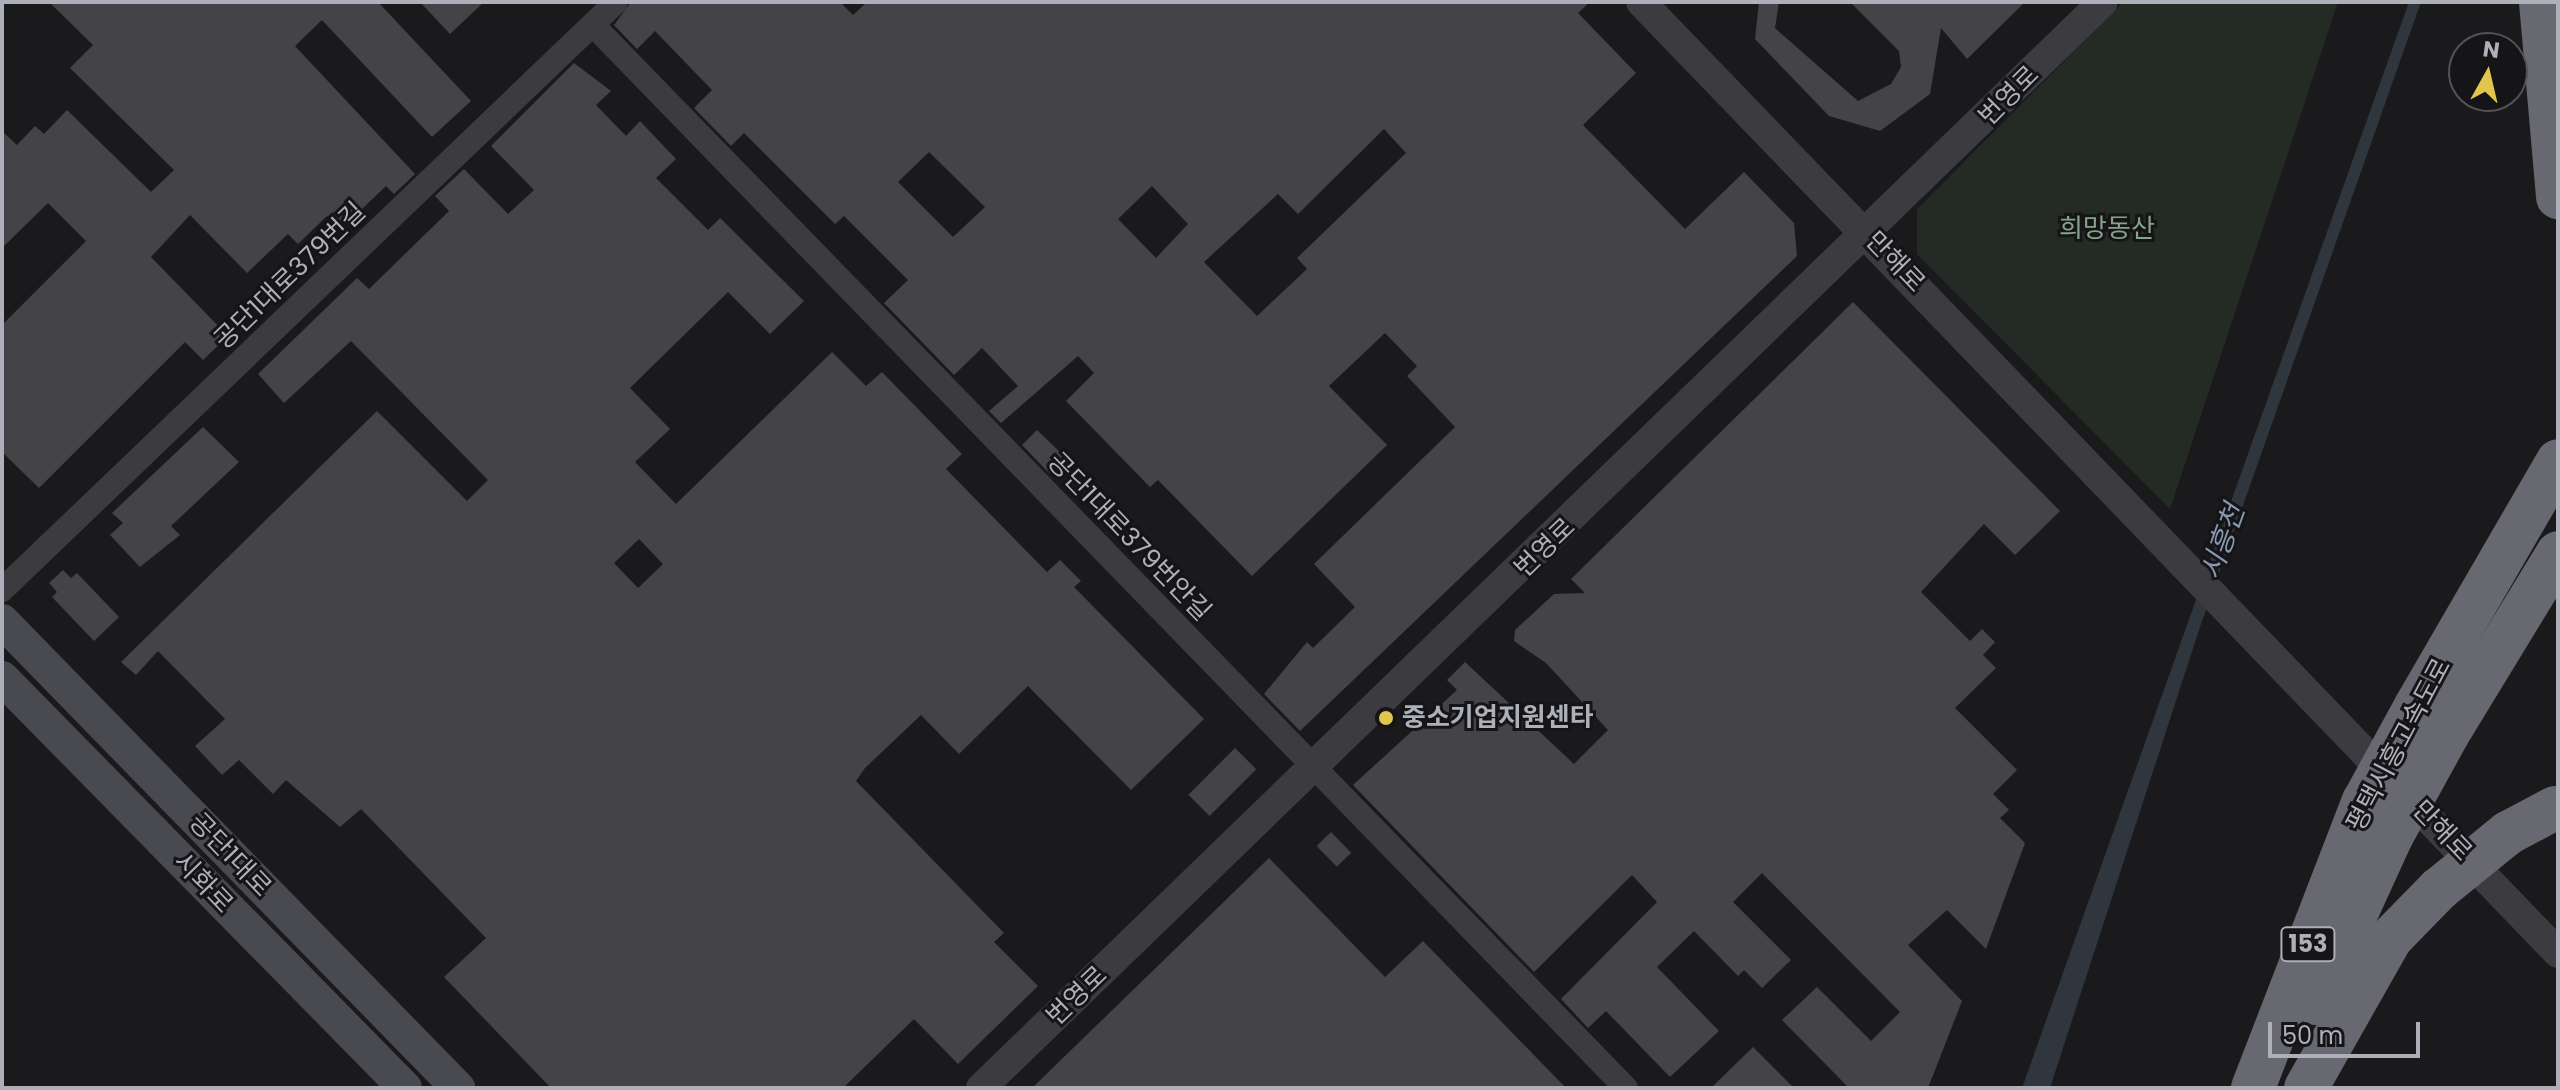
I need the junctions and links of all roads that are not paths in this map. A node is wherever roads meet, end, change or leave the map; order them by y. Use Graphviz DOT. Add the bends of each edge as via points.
graph roads {
  1 [pos="616,2"];
  2 [pos="1641,2"];
  3 [pos="2103,2"];
  4 [pos="2541,2"];
  5 [pos="593,25"];
  6 [pos="2558,197"];
  7 [pos="1869,235"];
  8 [pos="2558,461"];
  9 [pos="2558,553"];
  10 [pos="2,590"];
  11 [pos="2,621"];
  12 [pos="2,678"];
  13 [pos="1316,769"];
  14 [pos="2557,808"];
  15 [pos="2558,953"];
  16 [pos="405,1088"];
  17 [pos="458,1088"];
  18 [pos="981,1088"];
  19 [pos="1626,1088"];
  20 [pos="2253,1088"];
  21 [pos="2285,1088"];
  22 [pos="2306,1088"];
  1 -- 5 [label="street, 공단1대로379번길"];
  2 -- 7 [label="street, 만해로"];
  3 -- 7 [label="street, 번영로"];
  4 -- 6 [label="highway"];
  5 -- 10 [label="street, 공단1대로379번길"];
  5 -- 13 [label="street, 공단1대로379번안길"];
  7 -- 13 [label="street, 번영로"];
  7 -- 15 [label="street, 만해로"];
  8 -- 20 [label="highway, 평택시흥고속도로 / 153, bridge" via="2364,801"];
  9 -- 21 [label="highway, 평택시흥고속도로 / 153, bridge" via="2391,837 2318,995"];
  11 -- 17 [label="main road, 공단1대로"];
  12 -- 16 [label="main road, 시화로"];
  13 -- 18 [label="street, 번영로"];
  13 -- 19 [label="street, 공단1대로379번안길"];
  14 -- 22 [label="highway, bridge" via="2508,833 2439,889 2391,938"];
}
